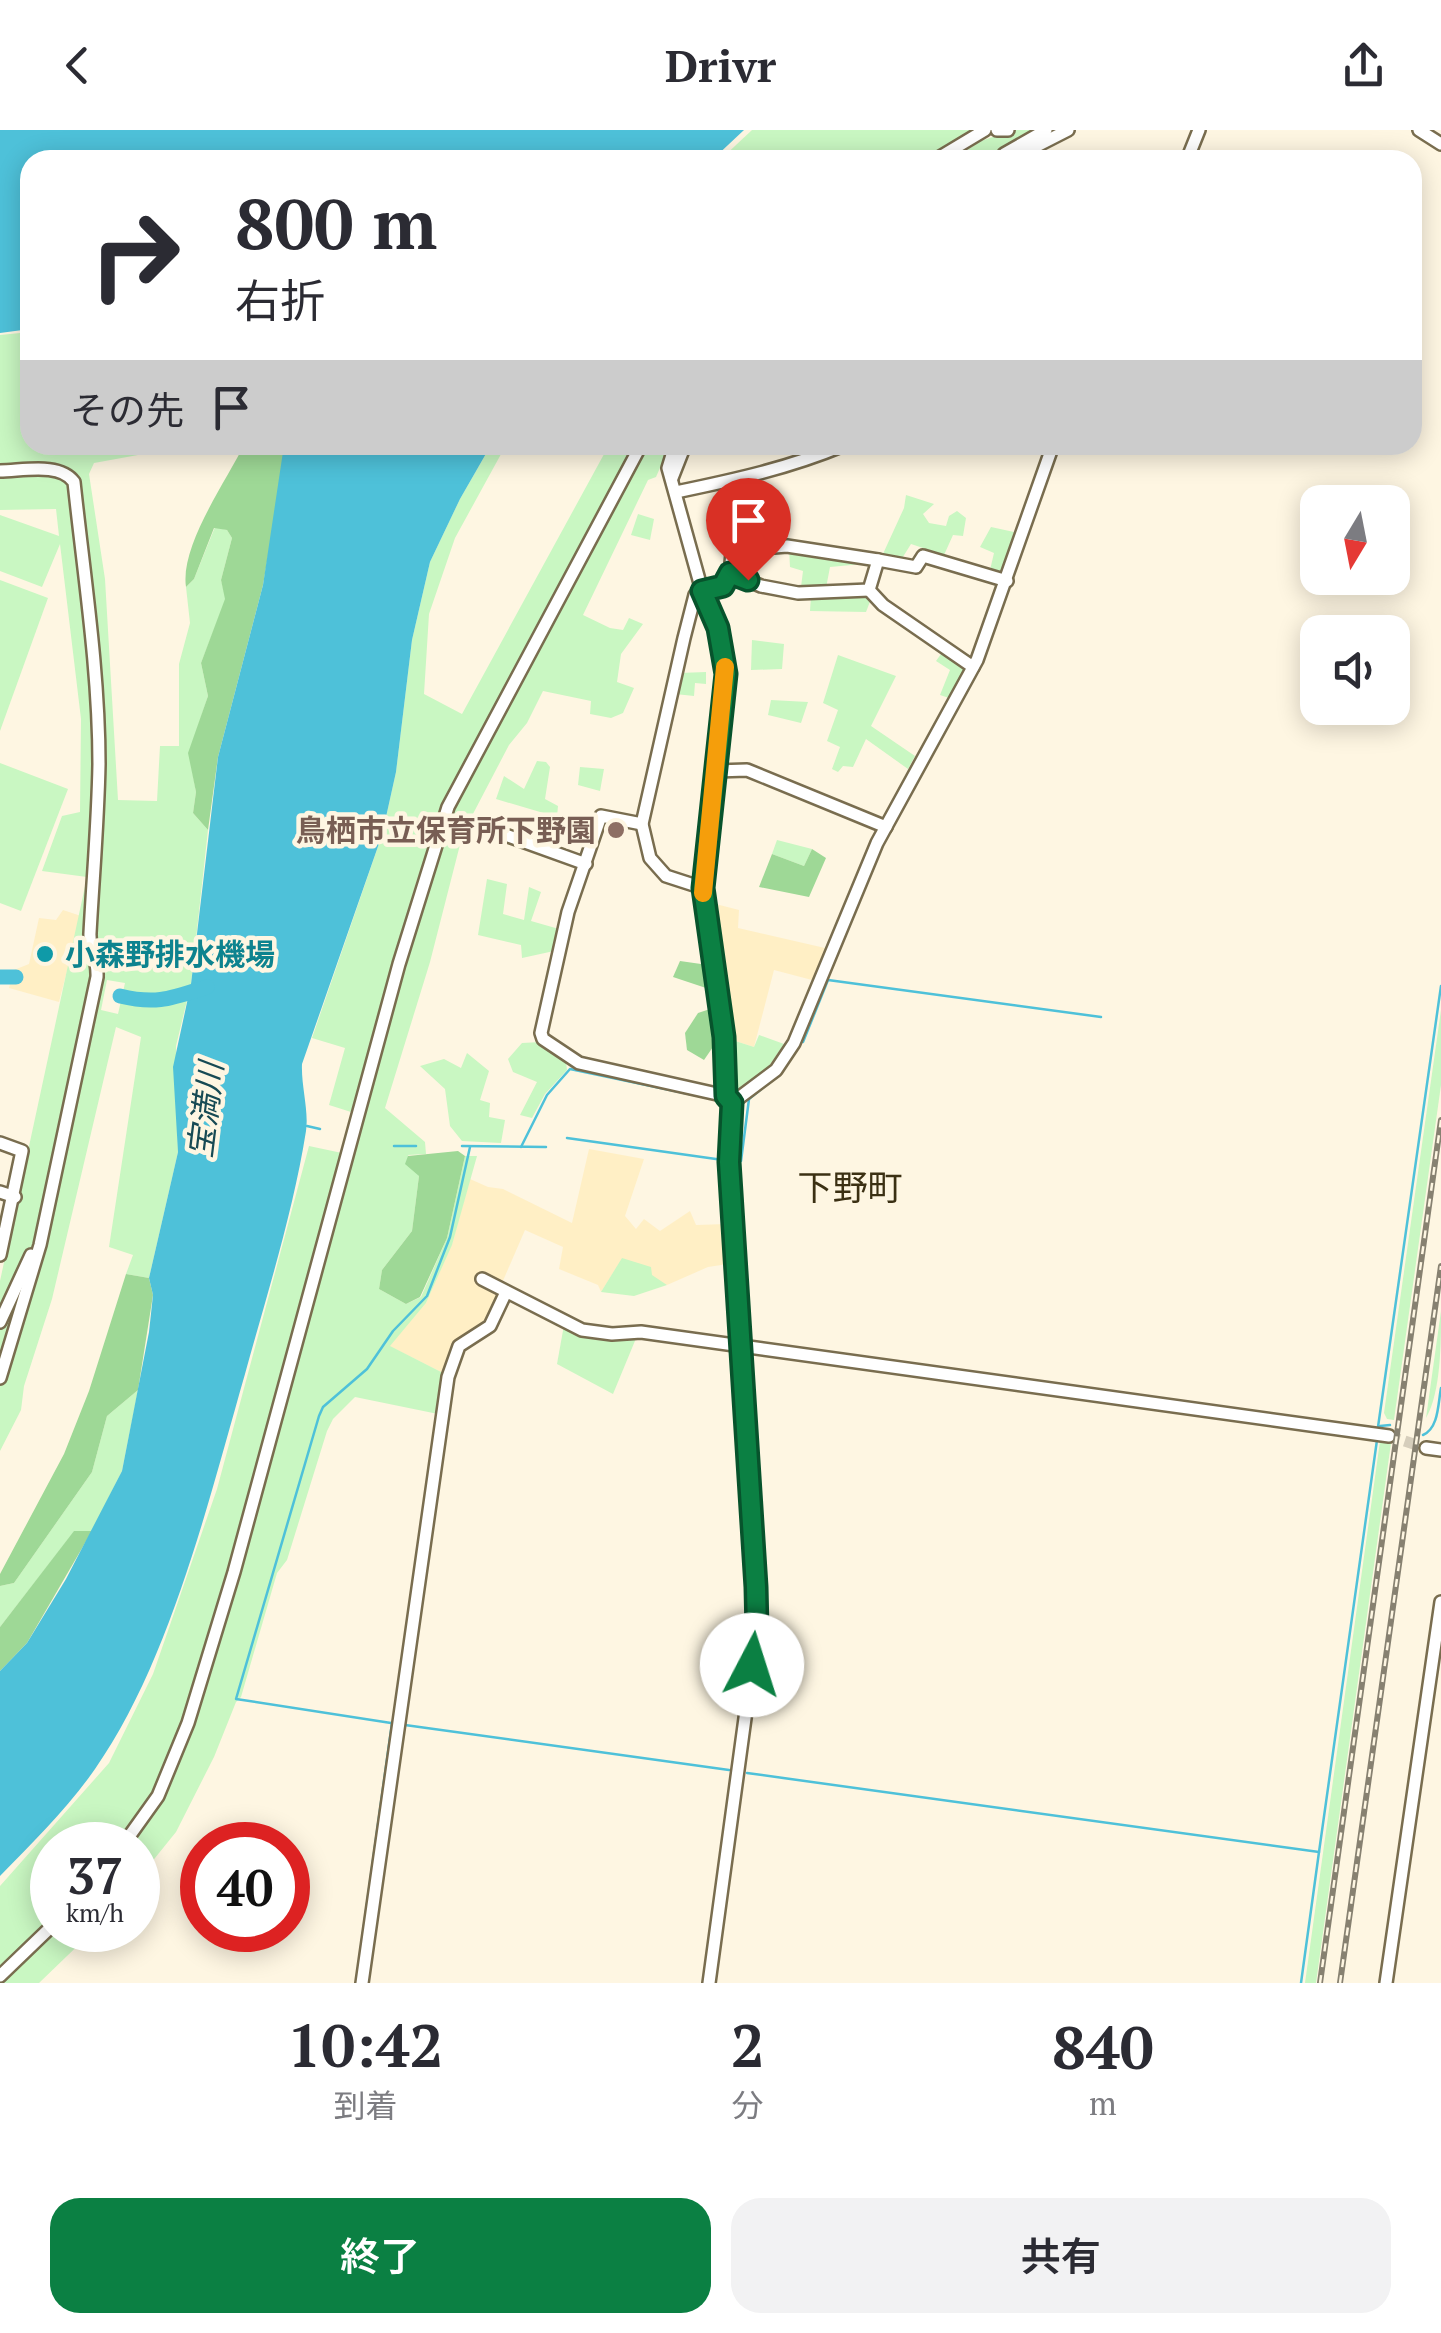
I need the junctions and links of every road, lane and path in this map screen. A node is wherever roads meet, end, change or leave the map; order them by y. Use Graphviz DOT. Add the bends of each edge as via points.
graph roads {
  1 [pos="984,130"];
  2 [pos="997,130"];
  3 [pos="1008,130"];
  4 [pos="1046,130"];
  5 [pos="1068,130"];
  6 [pos="1420,130"];
  7 [pos="1441,144"];
  8 [pos="952,150"];
  9 [pos="1012,150"];
  10 [pos="1030,150"];
  11 [pos="637,455"];
  12 [pos="672,455"];
  13 [pos="681,455"];
  14 [pos="819,455"];
  15 [pos="1050,455"];
  16 [pos="0,471"];
  17 [pos="672,478"];
  18 [pos="676,492"];
  19 [pos="878,560"];
  20 [pos="730,573"];
  21 [pos="1008,580"];
  22 [pos="702,589"];
  23 [pos="868,590"];
  24 [pos="973,667"];
  25 [pos="716,770"];
  26 [pos="472,824"];
  27 [pos="642,824"];
  28 [pos="886,827"];
  29 [pos="586,864"];
  30 [pos="703,888"];
  31 [pos="729,1099"];
  32 [pos="0,1143"];
  33 [pos="0,1192"];
  34 [pos="14,1197"];
  35 [pos="40,1245"];
  36 [pos="1,1250"];
  37 [pos="482,1279"];
  38 [pos="506,1292"];
  39 [pos="0,1322"];
  40 [pos="741,1345"];
  41 [pos="0,1378"];
  42 [pos="1380,1434"];
  43 [pos="1426,1448"];
  44 [pos="1441,1450"];
  45 [pos="1441,1602"];
  46 [pos="1440,1610"];
  47 [pos="139,1822"];
  48 [pos="30,1947"];
  49 [pos="0,1976"];
  50 [pos="362,1983"];
  51 [pos="709,1983"];
  52 [pos="1386,1983"];
  1 -- 8 [label="street"];
  2 -- 3 [label="street"];
  4 -- 9 [label="street"];
  5 -- 10 [label="street"];
  6 -- 7 [label="street"];
  11 -- 47 [label="street" via="448,807 394,981 234,1572 188,1723 158,1796"];
  12 -- 17 [label="street"];
  13 -- 17 [label="street"];
  14 -- 18 [label="street"];
  15 -- 21 [label="street"];
  16 -- 35 [label="street" via="57,470 74,482 95,679 98,780 89,940 97,976"];
  17 -- 18 [label="street"];
  18 -- 22 [label="street"];
  19 -- 20 [label="street" via="773,545 732,552"];
  19 -- 21 [label="street" via="916,567 923,556"];
  19 -- 23 [label="street"];
  20 -- 22 [label="street" via="723,586"];
  20 -- 23 [label="street" via="798,592"];
  21 -- 24 [label="street"];
  22 -- 25 [label="street" via="726,674"];
  22 -- 27 [label="street" via="694,595"];
  23 -- 24 [label="street"];
  24 -- 28 [label="street"];
  25 -- 28 [label="street" via="746,770"];
  25 -- 30 [label="street"];
  26 -- 29 [label="street"];
  27 -- 29 [label="street" via="603,814"];
  27 -- 30 [label="street" via="650,858 666,876"];
  28 -- 31 [label="street" via="794,1043 776,1070"];
  29 -- 31 [label="street" via="568,912 543,1039 579,1063"];
  30 -- 31 [label="street"];
  31 -- 40 [label="street"];
  32 -- 34 [label="street" via="22,1151"];
  33 -- 34 [label="street"];
  34 -- 36 [label="street"];
  35 -- 39 [label="street"];
  35 -- 41 [label="street"];
  37 -- 38 [label="street"];
  38 -- 40 [label="street" via="582,1330"];
  38 -- 50 [label="street" via="490,1326 459,1346 448,1376"];
  40 -- 42 [label="street"];
  40 -- 51 [label="street" via="757,1630"];
  43 -- 44 [label="street"];
  45 -- 46 [label="street"];
  46 -- 52 [label="street"];
  48 -- 49 [label="street"];
}
